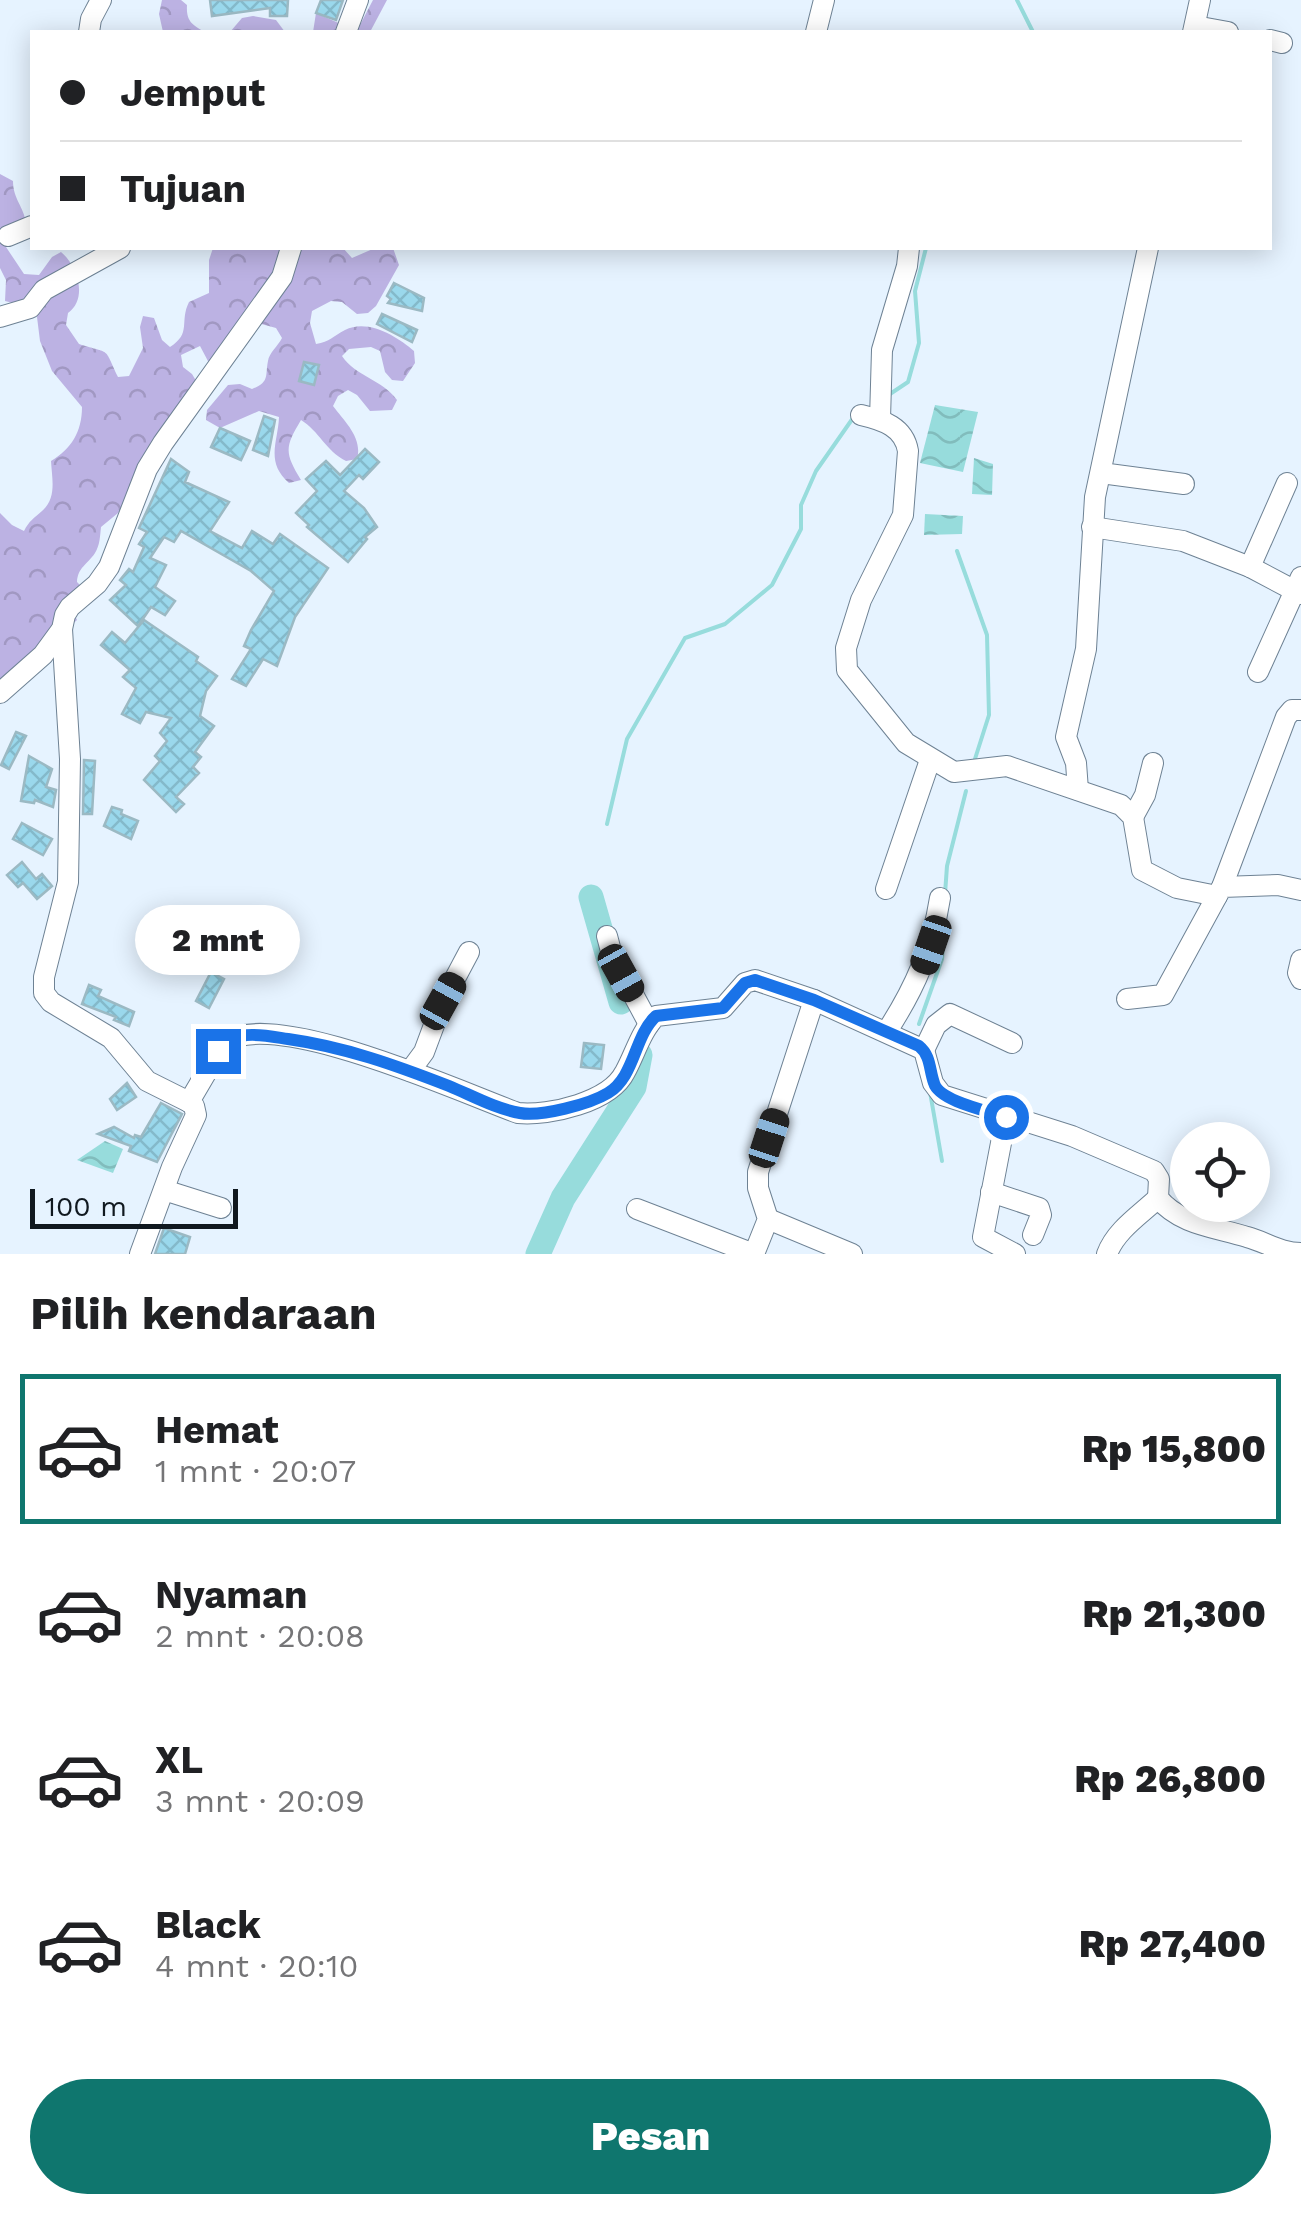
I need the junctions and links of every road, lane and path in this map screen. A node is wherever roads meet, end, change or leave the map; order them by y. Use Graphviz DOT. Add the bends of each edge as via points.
graph roads {
  1 [pos="101,0"];
  2 [pos="358,0"];
  3 [pos="824,0"];
  4 [pos="1200,0"];
  5 [pos="1194,29"];
  6 [pos="89,30"];
  7 [pos="347,30"];
  8 [pos="816,30"];
  9 [pos="30,227"];
  10 [pos="8,236"];
  11 [pos="291,250"];
  12 [pos="908,250"];
  13 [pos="1148,250"];
  14 [pos="97,252"];
  15 [pos="2,314"];
  16 [pos="1100,473"];
  17 [pos="1287,483"];
  18 [pos="1184,484"];
  19 [pos="1092,527"];
  20 [pos="1250,567"];
  21 [pos="1299,588"];
  22 [pos="62,630"];
  23 [pos="1258,672"];
  24 [pos="0,693"];
  25 [pos="1301,710"];
  26 [pos="930,760"];
  27 [pos="1153,764"];
  28 [pos="1078,790"];
  29 [pos="1133,817"];
  30 [pos="886,889"];
  31 [pos="1301,890"];
  32 [pos="1220,892"];
  33 [pos="940,898"];
  34 [pos="607,936"];
  35 [pos="470,952"];
  36 [pos="1301,960"];
  37 [pos="1301,979"];
  38 [pos="1127,999"];
  39 [pos="814,1000"];
  40 [pos="649,1024"];
  41 [pos="887,1031"];
  42 [pos="1012,1044"];
  43 [pos="924,1050"];
  44 [pos="410,1071"];
  45 [pos="189,1102"];
  46 [pos="1006,1117"];
  47 [pos="164,1190"];
  48 [pos="990,1192"];
  49 [pos="1158,1198"];
  50 [pos="222,1208"];
  51 [pos="636,1209"];
  52 [pos="768,1219"];
  53 [pos="1033,1234"];
  54 [pos="1301,1253"];
  55 [pos="140,1254"];
  56 [pos="754,1254"];
  57 [pos="852,1254"];
  58 [pos="1015,1254"];
  59 [pos="1108,1254"];
  1 -- 6 [label="street"];
  2 -- 7 [label="street"];
  3 -- 8 [label="street"];
  4 -- 5 [label="street"];
  9 -- 10 [label="street"];
  11 -- 22 [label="street" via="282,277 163,442 109,567 70,607"];
  12 -- 26 [label="street" via="882,350 876,409 906,442 904,515 860,600 844,660 906,744"];
  13 -- 16 [label="street"];
  14 -- 15 [label="street" via="30,308"];
  16 -- 18 [label="street"];
  16 -- 19 [label="street"];
  17 -- 20 [label="street"];
  19 -- 20 [label="street" via="1183,541"];
  19 -- 28 [label="street" via="1086,649 1066,737"];
  20 -- 21 [label="street"];
  21 -- 23 [label="street"];
  22 -- 24 [label="street"];
  22 -- 45 [label="street" via="68,882 44,993 110,1038 147,1081"];
  25 -- 32 [label="street" via="1286,717"];
  26 -- 28 [label="street" via="963,773 1007,766"];
  26 -- 30 [label="street"];
  27 -- 29 [label="street"];
  28 -- 29 [label="street" via="1121,804"];
  29 -- 32 [label="street" via="1142,870 1177,888"];
  31 -- 32 [label="street" via="1278,885"];
  32 -- 38 [label="street" via="1163,995"];
  33 -- 41 [label="street" via="922,973"];
  34 -- 40 [label="street"];
  35 -- 44 [label="street"];
  36 -- 37 [label="street"];
  39 -- 40 [label="street" via="750,980 723,1008 665,1013"];
  39 -- 41 [label="street"];
  39 -- 52 [label="street" via="758,1172"];
  40 -- 44 [label="street" via="617,1086 547,1112 518,1113"];
  41 -- 43 [label="street"];
  42 -- 43 [label="street" via="950,1014"];
  43 -- 46 [label="street" via="942,1095"];
  44 -- 45 [label="street" via="330,1045 239,1036 218,1051"];
  45 -- 47 [label="street" via="196,1114"];
  46 -- 48 [label="street"];
  46 -- 49 [label="street" via="1141,1164 1158,1176"];
  47 -- 50 [label="street"];
  47 -- 55 [label="street"];
  48 -- 53 [label="street" via="1039,1208"];
  48 -- 58 [label="street" via="983,1237"];
  49 -- 54 [label="street" via="1194,1223"];
  49 -- 59 [label="street" via="1112,1242"];
  51 -- 56 [label="street"];
  52 -- 56 [label="street"];
  52 -- 57 [label="street"];
}
